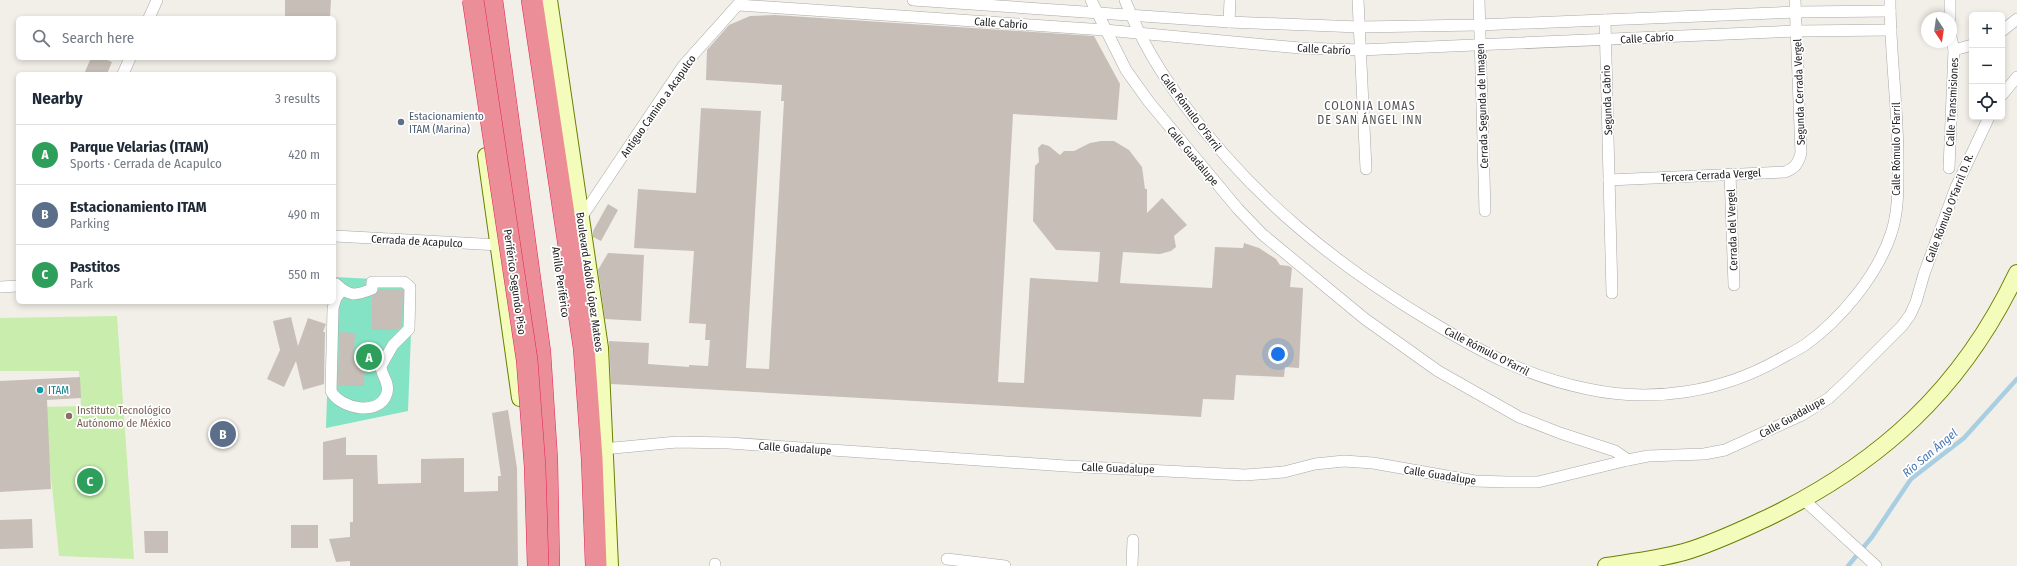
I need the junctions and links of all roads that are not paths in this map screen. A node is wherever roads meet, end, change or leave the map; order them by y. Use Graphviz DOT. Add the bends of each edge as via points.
graph roads {
  1 [pos="158,0"];
  2 [pos="463,0"];
  3 [pos="473,0"];
  4 [pos="492,0"];
  5 [pos="521,0"];
  6 [pos="532,0"];
  7 [pos="549,0"];
  8 [pos="913,0"];
  9 [pos="1091,0"];
  10 [pos="1125,0"];
  11 [pos="1230,0"];
  12 [pos="1358,0"];
  13 [pos="1479,0"];
  14 [pos="1795,0"];
  15 [pos="1950,0"];
  16 [pos="929,1"];
  17 [pos="740,3"];
  18 [pos="1890,5"];
  19 [pos="1096,11"];
  20 [pos="1797,12"];
  21 [pos="1950,12"];
  22 [pos="1130,14"];
  23 [pos="150,16"];
  24 [pos="923,17"];
  25 [pos="2017,19"];
  26 [pos="1605,20"];
  27 [pos="1229,22"];
  28 [pos="1479,25"];
  29 [pos="1359,27"];
  30 [pos="2005,29"];
  31 [pos="1105,30"];
  32 [pos="1892,30"];
  33 [pos="1797,31"];
  34 [pos="1139,34"];
  35 [pos="1605,40"];
  36 [pos="527,42"];
  37 [pos="470,46"];
  38 [pos="1480,46"];
  39 [pos="1969,46"];
  40 [pos="1360,50"];
  41 [pos="1954,50"];
  42 [pos="129,60"];
  43 [pos="124,72"];
  44 [pos="2017,77"];
  45 [pos="2005,91"];
  46 [pos="1988,120"];
  47 [pos="512,143"];
  48 [pos="1801,153"];
  49 [pos="1948,168"];
  50 [pos="1366,169"];
  51 [pos="1730,174"];
  52 [pos="1609,180"];
  53 [pos="1485,211"];
  54 [pos="581,218"];
  55 [pos="336,236"];
  56 [pos="499,245"];
  57 [pos="2017,273"];
  58 [pos="1734,285"];
  59 [pos="16,286"];
  60 [pos="0,287"];
  61 [pos="339,287"];
  62 [pos="1612,293"];
  63 [pos="336,298"];
  64 [pos="1916,302"];
  65 [pos="334,304"];
  66 [pos="604,449"];
  67 [pos="1628,460"];
  68 [pos="581,464"];
  69 [pos="1804,500"];
  70 [pos="588,502"];
  71 [pos="1133,540"];
  72 [pos="947,559"];
  73 [pos="528,566"];
  74 [pos="538,566"];
  75 [pos="549,566"];
  76 [pos="582,566"];
  77 [pos="596,566"];
  78 [pos="610,566"];
  79 [pos="1005,566"];
  80 [pos="1132,566"];
  81 [pos="1606,566"];
  82 [pos="1876,566"];
  1 -- 23 [label="street"];
  2 -- 37 [label="main road"];
  3 -- 74 [label="highway, Periférico Segundo Piso, bridge" via="526,360 535,467"];
  4 -- 47 [label="highway"];
  5 -- 36 [label="highway, Anillo Periférico"];
  6 -- 36 [label="highway"];
  6 -- 77 [label="highway" via="584,348"];
  7 -- 54 [label="main road, Boulevard Adolfo López Mateos"];
  8 -- 16 [label="street, Calle Cabrío"];
  9 -- 19 [label="street"];
  10 -- 22 [label="street, Calle Rómulo O'Farril"];
  11 -- 27 [label="street"];
  12 -- 29 [label="street"];
  13 -- 28 [label="street, Cerrada Segunda de Imagen"];
  14 -- 20 [label="street, Segunda Cerrada Vergel"];
  15 -- 21 [label="street"];
  16 -- 19 [label="street, Calle Cabrío"];
  16 -- 24 [label="street"];
  17 -- 24 [label="street, Calle Cabrío"];
  17 -- 54 [label="street, Antiguo Camino a Acapulco" via="683,66"];
  18 -- 20 [label="street, Calle Cabrío"];
  18 -- 32 [label="street, Calle Cabrío"];
  19 -- 22 [label="street, Calle Cabrío"];
  19 -- 31 [label="street"];
  20 -- 26 [label="street, Calle Cabrío"];
  20 -- 33 [label="street, Segunda Cerrada Vergel"];
  22 -- 27 [label="street, Calle Cabrío"];
  22 -- 34 [label="street, Calle Rómulo O'Farril"];
  24 -- 31 [label="street, Calle Cabrío"];
  25 -- 30 [label="street"];
  26 -- 28 [label="street, Calle Cabrío"];
  26 -- 35 [label="street, Segunda Cabrio"];
  27 -- 29 [label="street, Calle Cabrío"];
  28 -- 29 [label="street, Calle Cabrío"];
  28 -- 38 [label="street, Cerrada Segunda de Imagen"];
  29 -- 40 [label="street"];
  31 -- 34 [label="street, Calle Cabrío"];
  31 -- 67 [label="street, Calle Guadalupe" via="1126,70 1145,97 1238,210 1262,234 1353,309 1438,371 1519,417 1615,451"];
  32 -- 33 [label="street, Calle Cabrío"];
  32 -- 34 [label="street, Calle Rómulo O'Farril" via="1898,127 1898,188 1892,232 1866,283 1841,312 1806,344 1758,372 1713,387 1681,393 1645,395 1591,390 1526,372 1467,343 1380,291 1290,222 1212,142 1158,69"];
  33 -- 35 [label="street, Calle Cabrío"];
  33 -- 48 [label="street, Segunda Cerrada Vergel"];
  34 -- 40 [label="street, Calle Cabrío" via="1300,48"];
  35 -- 38 [label="street, Calle Cabrío"];
  35 -- 52 [label="street, Segunda Cabrio"];
  36 -- 68 [label="highway, Anillo Periférico" via="570,346"];
  37 -- 47 [label="highway"];
  37 -- 56 [label="main road"];
  38 -- 40 [label="street, Calle Cabrío"];
  38 -- 53 [label="street, Cerrada Segunda de Imagen"];
  39 -- 41 [label="street"];
  40 -- 50 [label="street"];
  41 -- 49 [label="street, Calle Transmisiones"];
  42 -- 43 [label="street"];
  44 -- 45 [label="street"];
  46 -- 64 [label="street, Calle Rómulo O'Farril D. R." via="1956,187"];
  47 -- 75 [label="highway" via="540,352 547,460"];
  48 -- 51 [label="street, Tercera Cerrada Vergel" via="1794,168 1785,172"];
  51 -- 52 [label="street, Tercera Cerrada Vergel"];
  51 -- 58 [label="street, Cerrada del Vergel"];
  52 -- 62 [label="street, Segunda Cabrio"];
  54 -- 66 [label="main road, Boulevard Adolfo López Mateos" via="600,348"];
  55 -- 56 [label="street, Cerrada de Acapulco"];
  56 -- 73 [label="main road" via="527,454"];
  57 -- 69 [label="main road" via="2004,300 1968,358 1916,418 1864,461"];
  59 -- 60 [label="street"];
  61 -- 63 [label="street"];
  61 -- 65 [label="street" via="350,294 359,295 372,289 372,282 404,282 410,287 408,329 393,345 381,366 387,383 386,394 379,404 356,407 337,400 331,391"];
  64 -- 67 [label="street, Calle Guadalupe" via="1902,326 1852,376 1828,398 1802,414 1725,450"];
  66 -- 67 [label="street, Calle Guadalupe" via="677,442 729,444 1245,475 1284,472 1315,464 1344,461 1373,463 1475,481 1507,482 1538,482"];
  66 -- 78 [label="main road, Boulevard Adolfo López Mateos"];
  68 -- 70 [label="highway"];
  68 -- 76 [label="highway, Anillo Periférico"];
  69 -- 81 [label="main road" via="1730,535 1684,552"];
  69 -- 82 [label="street"];
  71 -- 80 [label="street"];
  72 -- 79 [label="street"];
}
